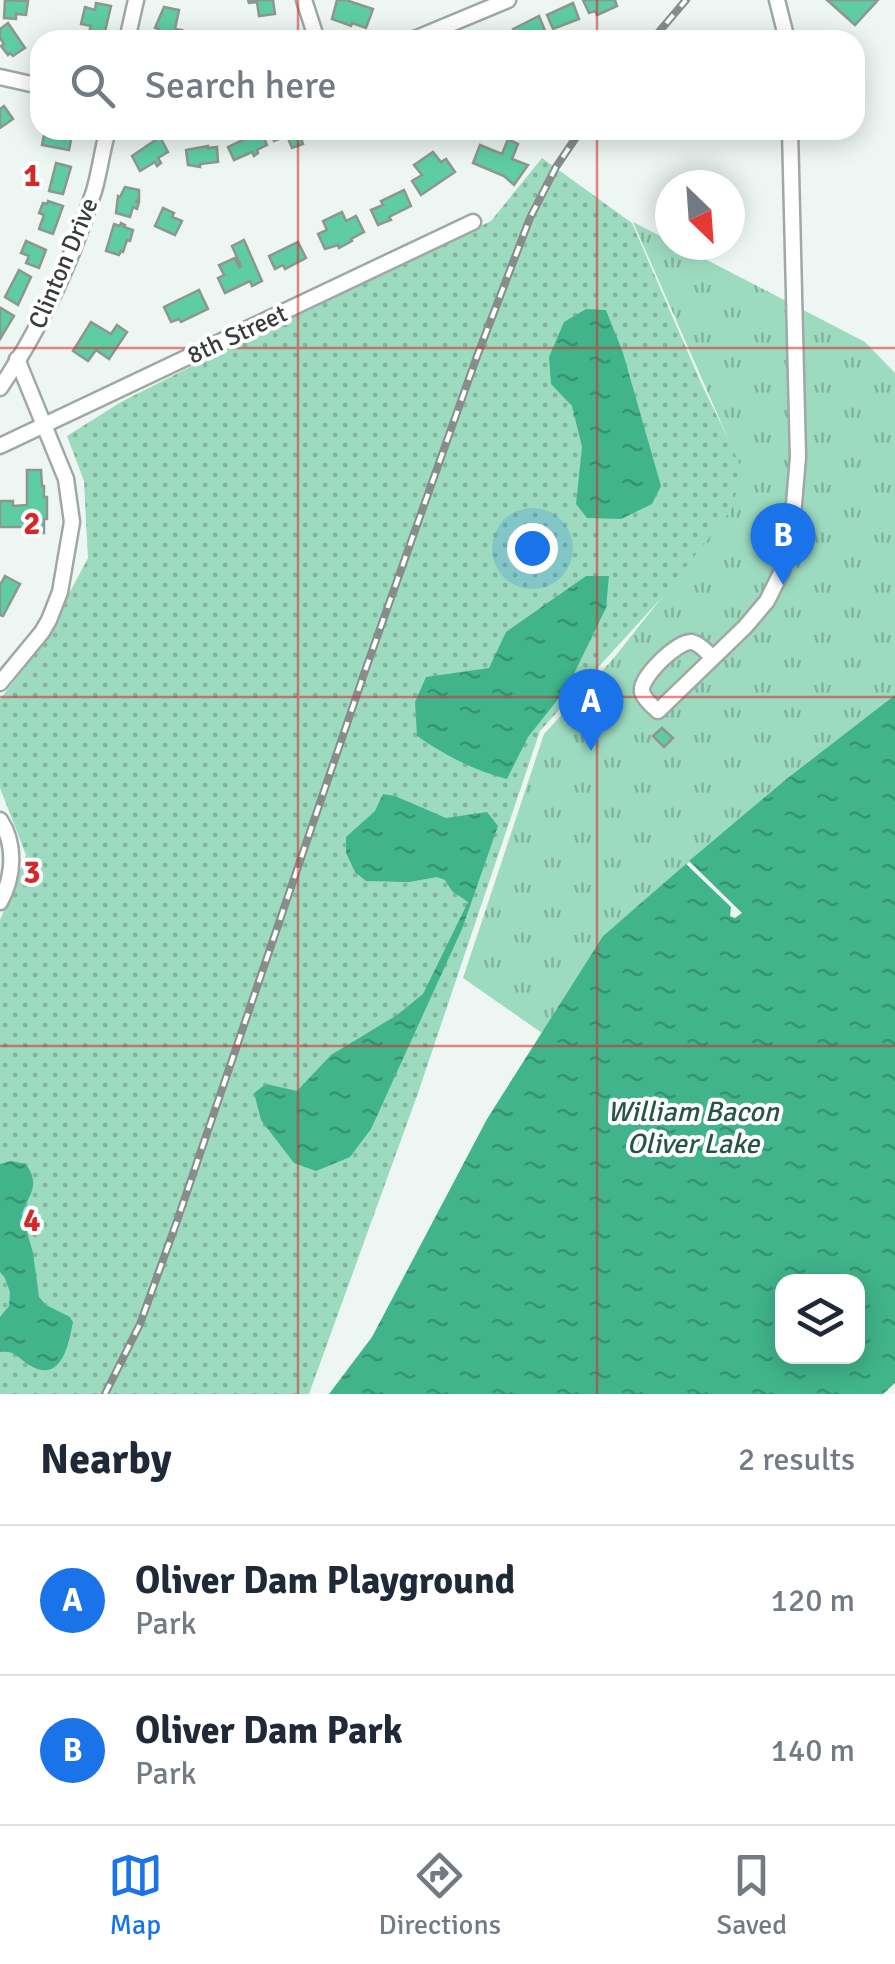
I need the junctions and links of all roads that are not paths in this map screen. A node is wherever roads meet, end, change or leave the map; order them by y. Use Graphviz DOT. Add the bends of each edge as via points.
graph roads {
  1 [pos="136,0"];
  2 [pos="304,0"];
  3 [pos="508,0"];
  4 [pos="777,0"];
  5 [pos="129,30"];
  6 [pos="314,30"];
  7 [pos="436,30"];
  8 [pos="784,30"];
  9 [pos="0,78"];
  10 [pos="30,84"];
  11 [pos="106,140"];
  12 [pos="790,140"];
  13 [pos="474,222"];
  14 [pos="17,359"];
  15 [pos="0,388"];
  16 [pos="46,426"];
  17 [pos="0,446"];
  18 [pos="712,658"];
  19 [pos="0,684"];
  20 [pos="0,820"];
  21 [pos="0,902"];
  1 -- 5 [label="street"];
  2 -- 6 [label="street"];
  3 -- 7 [label="street"];
  4 -- 8 [label="street"];
  9 -- 10 [label="street"];
  11 -- 14 [label="street, Clinton Drive" via="75,246"];
  12 -- 18 [label="street" via="798,457 791,539 767,601"];
  13 -- 16 [label="street, 8th Street"];
  14 -- 15 [label="street, Clinton Drive"];
  14 -- 16 [label="street"];
  16 -- 17 [label="street, 8th Street"];
  16 -- 19 [label="street" via="70,495 66,567 42,632"];
  18 -- 18 [label="street" via="700,646 682,643 644,679 643,695 658,711"];
  20 -- 21 [label="street" via="11,854"];
}
